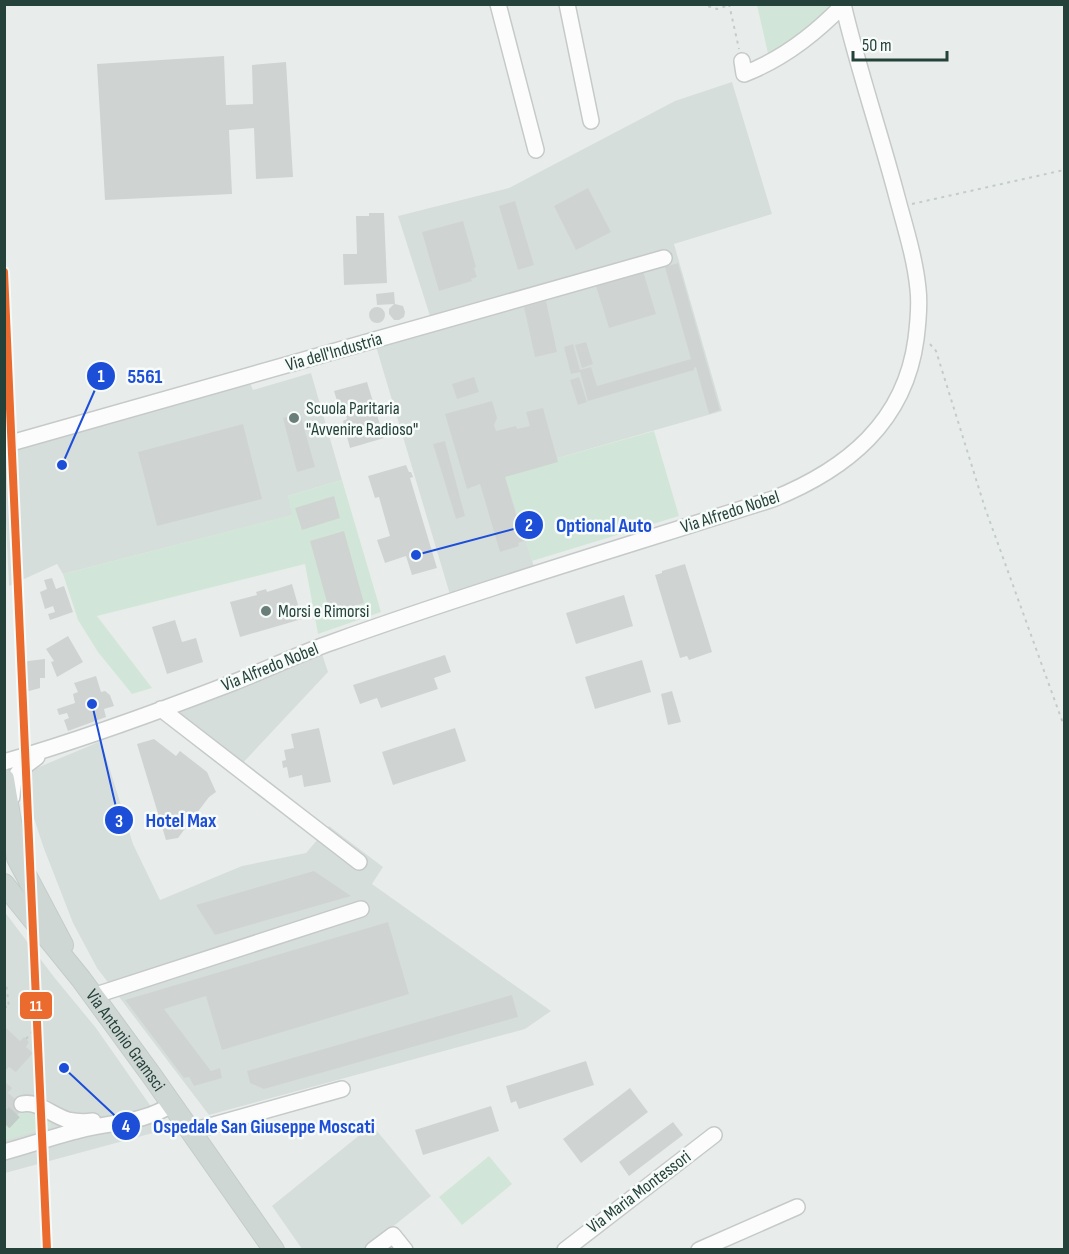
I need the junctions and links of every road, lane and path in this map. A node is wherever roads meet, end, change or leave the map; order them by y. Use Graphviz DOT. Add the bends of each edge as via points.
graph roads {
  1 [pos="498,4"];
  2 [pos="567,4"];
  3 [pos="701,4"];
  4 [pos="729,5"];
  5 [pos="843,5"];
  6 [pos="742,61"];
  7 [pos="591,121"];
  8 [pos="536,150"];
  9 [pos="1065,171"];
  10 [pos="899,207"];
  11 [pos="664,258"];
  12 [pos="919,320"];
  13 [pos="4,446"];
  14 [pos="161,710"];
  15 [pos="1065,726"];
  16 [pos="46,750"];
  17 [pos="4,762"];
  18 [pos="4,779"];
  19 [pos="9,817"];
  20 [pos="358,862"];
  21 [pos="11,864"];
  22 [pos="4,884"];
  23 [pos="362,909"];
  24 [pos="81,980"];
  25 [pos="6,983"];
  26 [pos="93,996"];
  27 [pos="4,1007"];
  28 [pos="26,1039"];
  29 [pos="43,1043"];
  30 [pos="342,1089"];
  31 [pos="22,1104"];
  32 [pos="173,1104"];
  33 [pos="153,1116"];
  34 [pos="192,1131"];
  35 [pos="714,1135"];
  36 [pos="4,1152"];
  37 [pos="797,1207"];
  38 [pos="274,1250"];
  39 [pos="373,1250"];
  40 [pos="405,1250"];
  41 [pos="565,1250"];
  42 [pos="699,1250"];
  1 -- 8 [label="street"];
  2 -- 7 [label="street"];
  3 -- 4 [label="path" via="717,9"];
  4 -- 6 [label="path"];
  5 -- 6 [label="street" via="793,49 744,74"];
  5 -- 10 [label="street, Via Alfredo Nobel"];
  9 -- 10 [label="path"];
  10 -- 12 [label="street, Via Alfredo Nobel" via="915,269"];
  11 -- 13 [label="street, Via dell'Industria"];
  12 -- 14 [label="street, Via Alfredo Nobel" via="906,382 892,411 850,457 799,489 422,611"];
  12 -- 15 [label="path" via="925,338 936,351 985,508"];
  14 -- 16 [label="street, Via Alfredo Nobel"];
  14 -- 20 [label="street"];
  16 -- 17 [label="street, Via Alfredo Nobel"];
  16 -- 19 [label="street, Via Alfredo Nobel" via="13,779"];
  18 -- 19 [label="main road, Via Antonio Gramsci"];
  19 -- 21 [label="main road, Via Antonio Gramsci"];
  21 -- 24 [label="main road, Via Antonio Gramsci"];
  22 -- 24 [label="main road, Via Antonio Gramsci"];
  23 -- 26 [label="street"];
  24 -- 26 [label="main road, Via Antonio Gramsci"];
  25 -- 27 [label="path" via="9,1007"];
  26 -- 32 [label="main road, Via Antonio Gramsci"];
  28 -- 29 [label="path" via="32,1032"];
  30 -- 34 [label="street"];
  31 -- 33 [label="street" via="36,1104 68,1120 83,1122"];
  32 -- 33 [label="street"];
  32 -- 34 [label="main road, Via Antonio Gramsci"];
  33 -- 36 [label="street" via="73,1131"];
  34 -- 38 [label="main road, Via Antonio Gramsci"];
  35 -- 41 [label="street, Via Maria Montessori"];
  37 -- 42 [label="street"];
  39 -- 40 [label="street" via="393,1235"];
}
